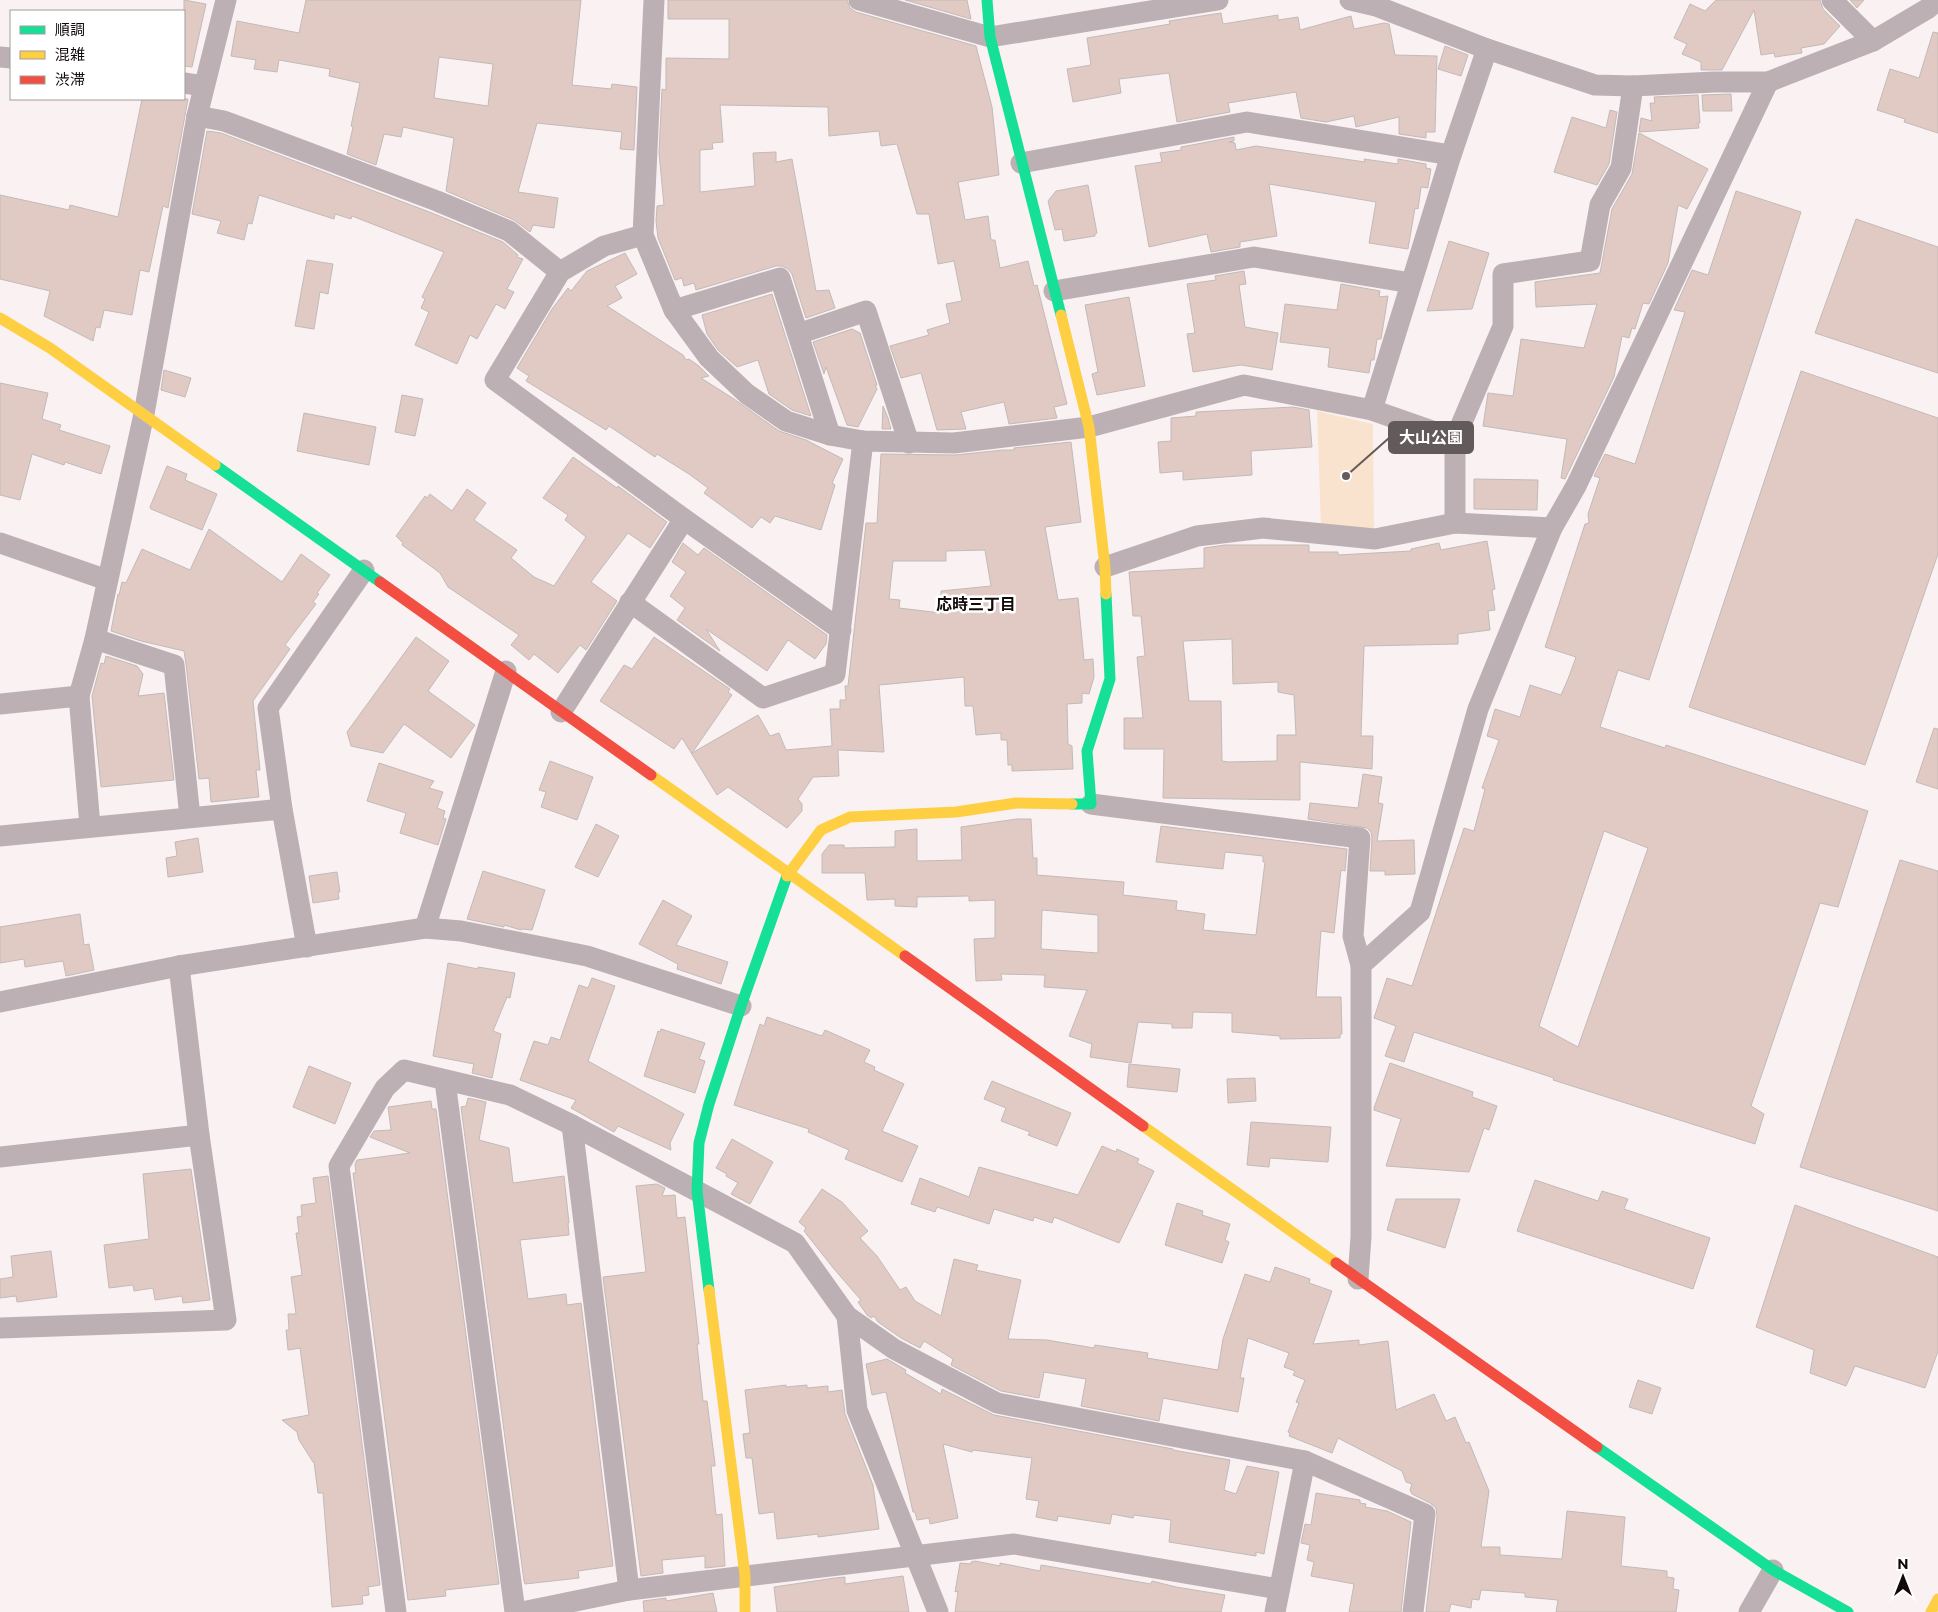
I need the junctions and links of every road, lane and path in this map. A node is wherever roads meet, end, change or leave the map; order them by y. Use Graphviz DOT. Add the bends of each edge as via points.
graph roads {
  1 [pos="226,0"];
  2 [pos="654,0"];
  3 [pos="859,0"];
  4 [pos="987,0"];
  5 [pos="1218,0"];
  6 [pos="1350,0"];
  7 [pos="1832,0"];
  8 [pos="1938,0"];
  9 [pos="1377,3"];
  10 [pos="990,37"];
  11 [pos="1873,41"];
  12 [pos="1487,49"];
  13 [pos="1768,82"];
  14 [pos="194,84"];
  15 [pos="1632,86"];
  16 [pos="197,116"];
  17 [pos="1451,155"];
  18 [pos="1021,163"];
  19 [pos="643,236"];
  20 [pos="560,272"];
  21 [pos="1411,283"];
  22 [pos="1054,291"];
  23 [pos="674,310"];
  24 [pos="0,318"];
  25 [pos="798,334"];
  26 [pos="1372,410"];
  27 [pos="144,414"];
  28 [pos="1089,428"];
  29 [pos="830,435"];
  30 [pos="1455,439"];
  31 [pos="863,440"];
  32 [pos="909,442"];
  33 [pos="684,519"];
  34 [pos="1455,523"];
  35 [pos="1552,528"];
  36 [pos="0,543"];
  37 [pos="1105,568"];
  38 [pos="364,570"];
  39 [pos="107,580"];
  40 [pos="630,602"];
  41 [pos="841,630"];
  42 [pos="95,639"];
  43 [pos="506,671"];
  44 [pos="79,696"];
  45 [pos="0,704"];
  46 [pos="561,712"];
  47 [pos="1091,804"];
  48 [pos="282,809"];
  49 [pos="190,817"];
  50 [pos="90,826"];
  51 [pos="0,836"];
  52 [pos="788,872"];
  53 [pos="425,928"];
  54 [pos="307,947"];
  55 [pos="1361,965"];
  56 [pos="179,966"];
  57 [pos="0,1002"];
  58 [pos="740,1006"];
  59 [pos="445,1081"];
  60 [pos="572,1125"];
  61 [pos="199,1135"];
  62 [pos="0,1157"];
  63 [pos="697,1191"];
  64 [pos="1358,1279"];
  65 [pos="847,1316"];
  66 [pos="0,1328"];
  67 [pos="1305,1461"];
  68 [pos="917,1556"];
  69 [pos="1773,1570"];
  70 [pos="745,1575"];
  71 [pos="1279,1589"];
  72 [pos="629,1590"];
  73 [pos="1938,1599"];
  74 [pos="396,1612"];
  75 [pos="516,1612"];
  76 [pos="522,1612"];
  77 [pos="745,1612"];
  78 [pos="938,1612"];
  79 [pos="1275,1612"];
  80 [pos="1413,1612"];
  81 [pos="1749,1612"];
  82 [pos="1848,1612"];
  83 [pos="1931,1612"];
  1 -- 14 [label="street"];
  2 -- 19 [label="street"];
  3 -- 10 [label="street"];
  4 -- 10 [label="street"];
  5 -- 10 [label="street"];
  6 -- 9 [label="street"];
  7 -- 11 [label="street"];
  8 -- 11 [label="street"];
  9 -- 12 [label="street"];
  10 -- 18 [label="street"];
  11 -- 13 [label="street"];
  12 -- 15 [label="street" via="1595,84"];
  12 -- 17 [label="street"];
  13 -- 15 [label="street"];
  13 -- 35 [label="street" via="1576,486"];
  14 -- 16 [label="street"];
  15 -- 30 [label="street" via="1621,168 1600,205 1590,261 1503,274 1503,326"];
  16 -- 20 [label="street" via="224,121 509,231"];
  16 -- 27 [label="street"];
  17 -- 18 [label="street" via="1247,122"];
  17 -- 21 [label="street"];
  18 -- 22 [label="street"];
  19 -- 20 [label="street" via="604,246"];
  19 -- 23 [label="street"];
  20 -- 33 [label="street" via="495,380"];
  21 -- 22 [label="street" via="1254,257"];
  21 -- 26 [label="street"];
  22 -- 28 [label="street"];
  23 -- 25 [label="street" via="780,278"];
  23 -- 29 [label="street" via="709,358 747,394 786,421"];
  24 -- 27 [label="street" via="50,348"];
  25 -- 29 [label="street"];
  25 -- 32 [label="street" via="866,311"];
  26 -- 28 [label="street" via="1244,385"];
  26 -- 30 [label="street"];
  27 -- 38 [label="street"];
  27 -- 39 [label="street"];
  28 -- 32 [label="street" via="954,443"];
  28 -- 37 [label="street"];
  29 -- 31 [label="street"];
  30 -- 34 [label="street"];
  31 -- 32 [label="street"];
  31 -- 41 [label="street"];
  33 -- 40 [label="street"];
  33 -- 41 [label="street"];
  34 -- 35 [label="street"];
  34 -- 37 [label="street" via="1375,539 1263,528 1197,536"];
  35 -- 55 [label="street" via="1478,709 1420,912"];
  36 -- 39 [label="street"];
  37 -- 47 [label="street" via="1110,678 1087,751"];
  38 -- 43 [label="street"];
  38 -- 48 [label="street" via="268,708"];
  39 -- 42 [label="street"];
  40 -- 41 [label="street" via="763,698 835,674"];
  40 -- 46 [label="street"];
  42 -- 44 [label="street"];
  42 -- 49 [label="street" via="174,666"];
  43 -- 46 [label="street"];
  43 -- 53 [label="street"];
  44 -- 45 [label="street"];
  44 -- 50 [label="street"];
  46 -- 52 [label="street"];
  47 -- 52 [label="street" via="1016,803 956,812 850,817 821,830"];
  47 -- 55 [label="street" via="1360,838 1353,936"];
  48 -- 49 [label="street"];
  48 -- 54 [label="street"];
  49 -- 50 [label="street"];
  50 -- 51 [label="street"];
  52 -- 58 [label="street"];
  52 -- 64 [label="street"];
  53 -- 54 [label="street"];
  53 -- 58 [label="street" via="461,931 587,956"];
  54 -- 56 [label="street"];
  55 -- 64 [label="street" via="1361,1237"];
  56 -- 57 [label="street"];
  56 -- 61 [label="street"];
  58 -- 63 [label="street" via="699,1143"];
  59 -- 60 [label="street" via="510,1095"];
  59 -- 74 [label="street" via="404,1070 384,1088 338,1166"];
  59 -- 75 [label="street"];
  60 -- 63 [label="street"];
  60 -- 72 [label="street"];
  61 -- 62 [label="street"];
  61 -- 66 [label="street" via="226,1320"];
  63 -- 65 [label="street" via="795,1243"];
  63 -- 70 [label="street"];
  64 -- 69 [label="street"];
  65 -- 67 [label="street" via="894,1349 997,1403"];
  65 -- 68 [label="street" via="857,1410"];
  67 -- 71 [label="street"];
  67 -- 80 [label="street" via="1425,1514"];
  68 -- 70 [label="street"];
  68 -- 71 [label="street" via="1014,1544"];
  68 -- 78 [label="street"];
  69 -- 81 [label="street"];
  69 -- 82 [label="street"];
  70 -- 72 [label="street"];
  70 -- 77 [label="street"];
  71 -- 79 [label="street"];
  72 -- 76 [label="street"];
  73 -- 83 [label="street"];
}
